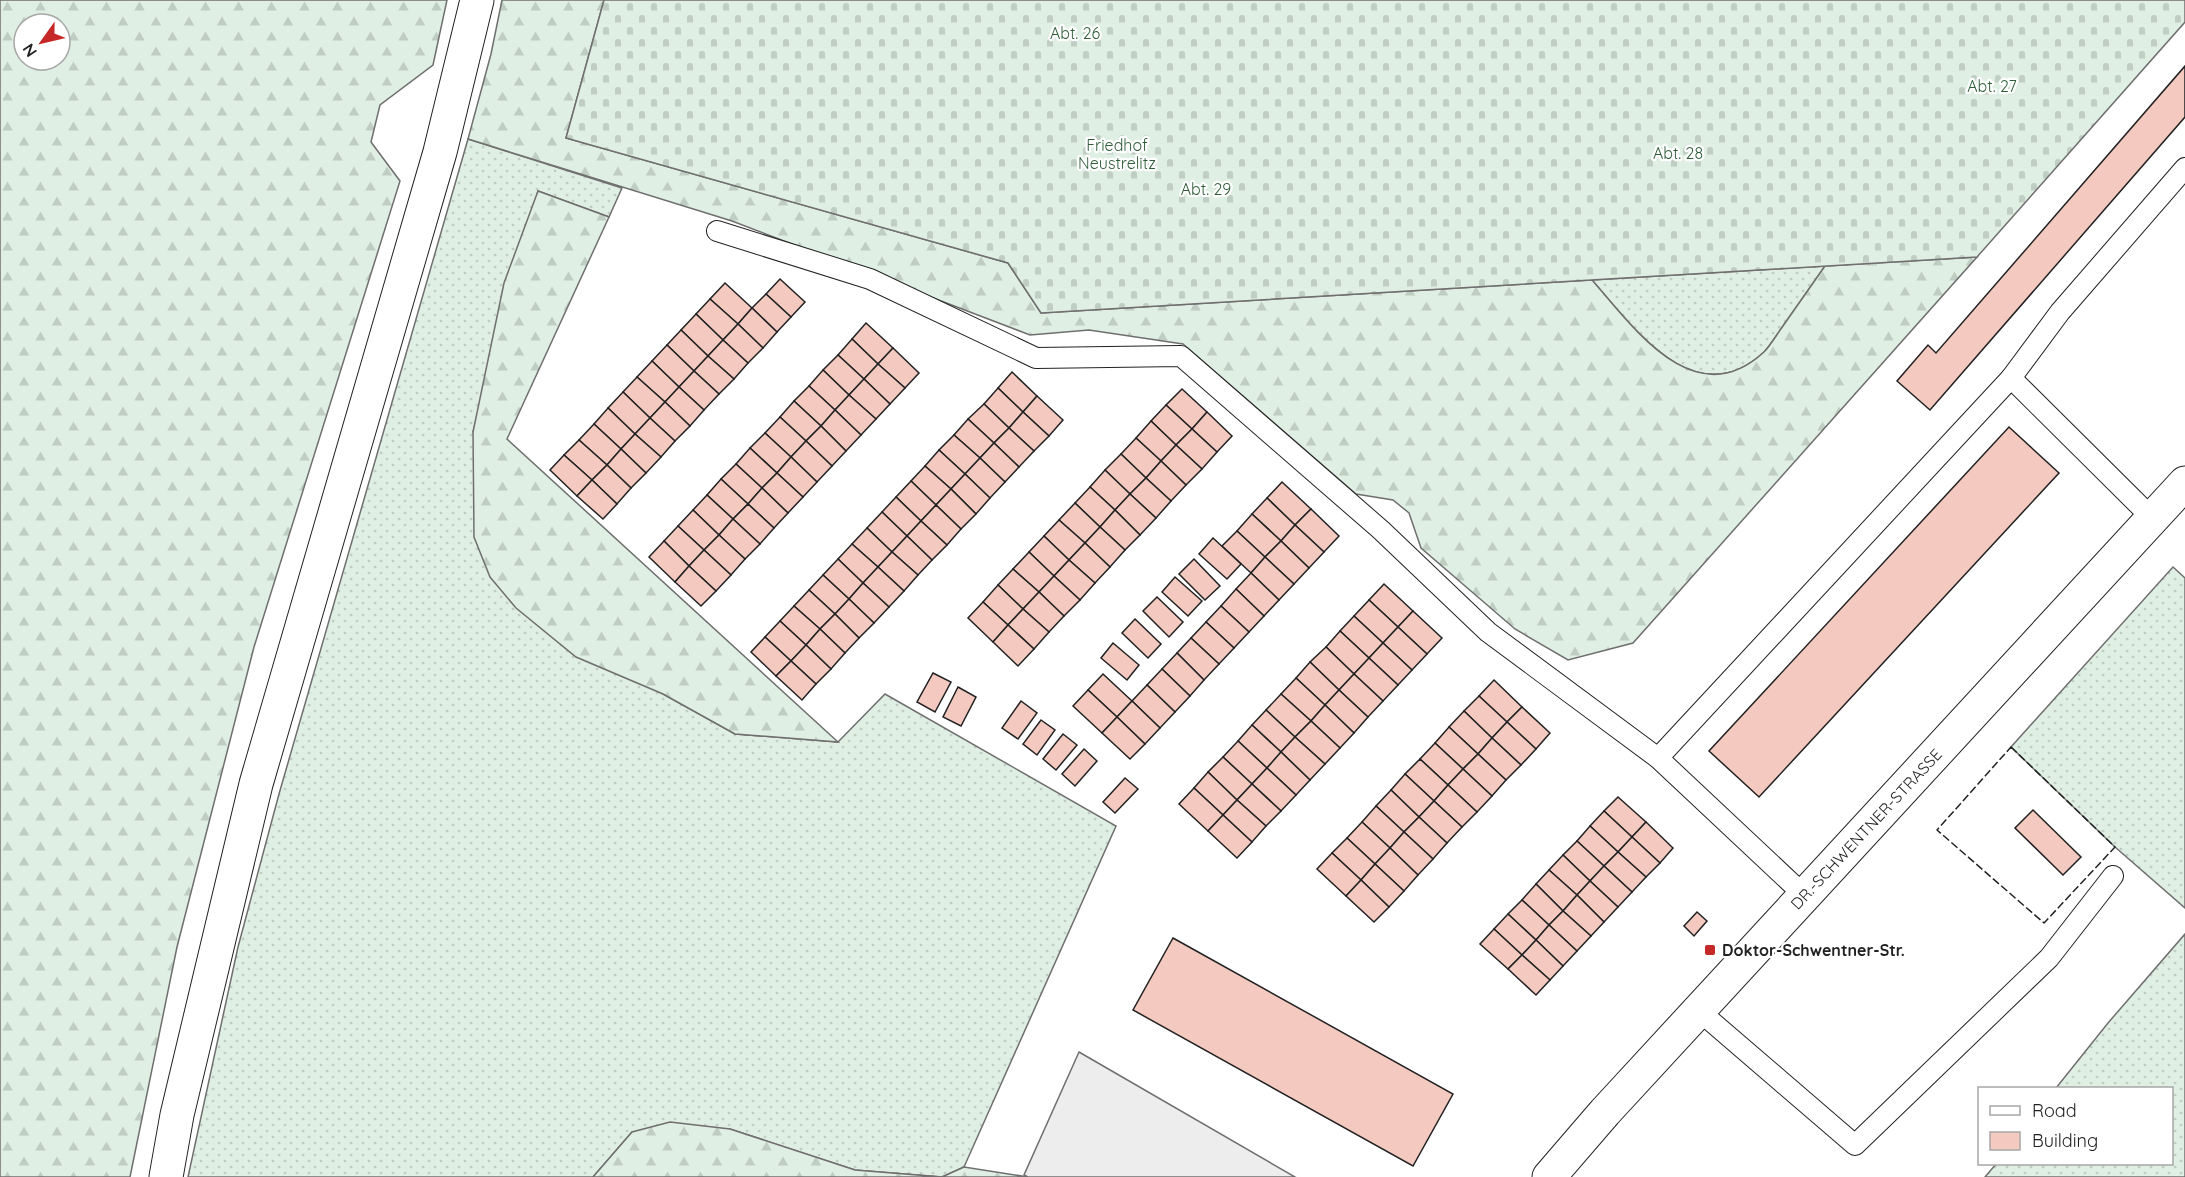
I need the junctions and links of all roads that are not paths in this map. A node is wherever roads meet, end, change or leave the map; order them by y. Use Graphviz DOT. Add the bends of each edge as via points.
graph roads {
  1 [pos="477,0"];
  2 [pos="2185,168"];
  3 [pos="717,231"];
  4 [pos="2011,378"];
  5 [pos="2185,483"];
  6 [pos="2152,518"];
  7 [pos="1658,758"];
  8 [pos="2113,876"];
  9 [pos="1804,895"];
  10 [pos="1698,1010"];
  11 [pos="166,1177"];
  12 [pos="1549,1177"];
  1 -- 11 [label="main road" via="440,152 256,784 177,1115"];
  2 -- 4 [label="lane" via="2060,312"];
  3 -- 7 [label="lane" via="870,279 1036,358 1181,356 1381,530 1488,632"];
  4 -- 6 [label="lane"];
  4 -- 7 [label="lane"];
  5 -- 6 [label="main road, DR.-SCHWENTNER-STRASSE"];
  6 -- 9 [label="main road, DR.-SCHWENTNER-STRASSE"];
  7 -- 9 [label="lane"];
  8 -- 10 [label="lane" via="2049,958 1855,1145"];
  9 -- 10 [label="main road, DR.-SCHWENTNER-STRASSE"];
  10 -- 12 [label="main road, DR.-SCHWENTNER-STRASSE"];
}
